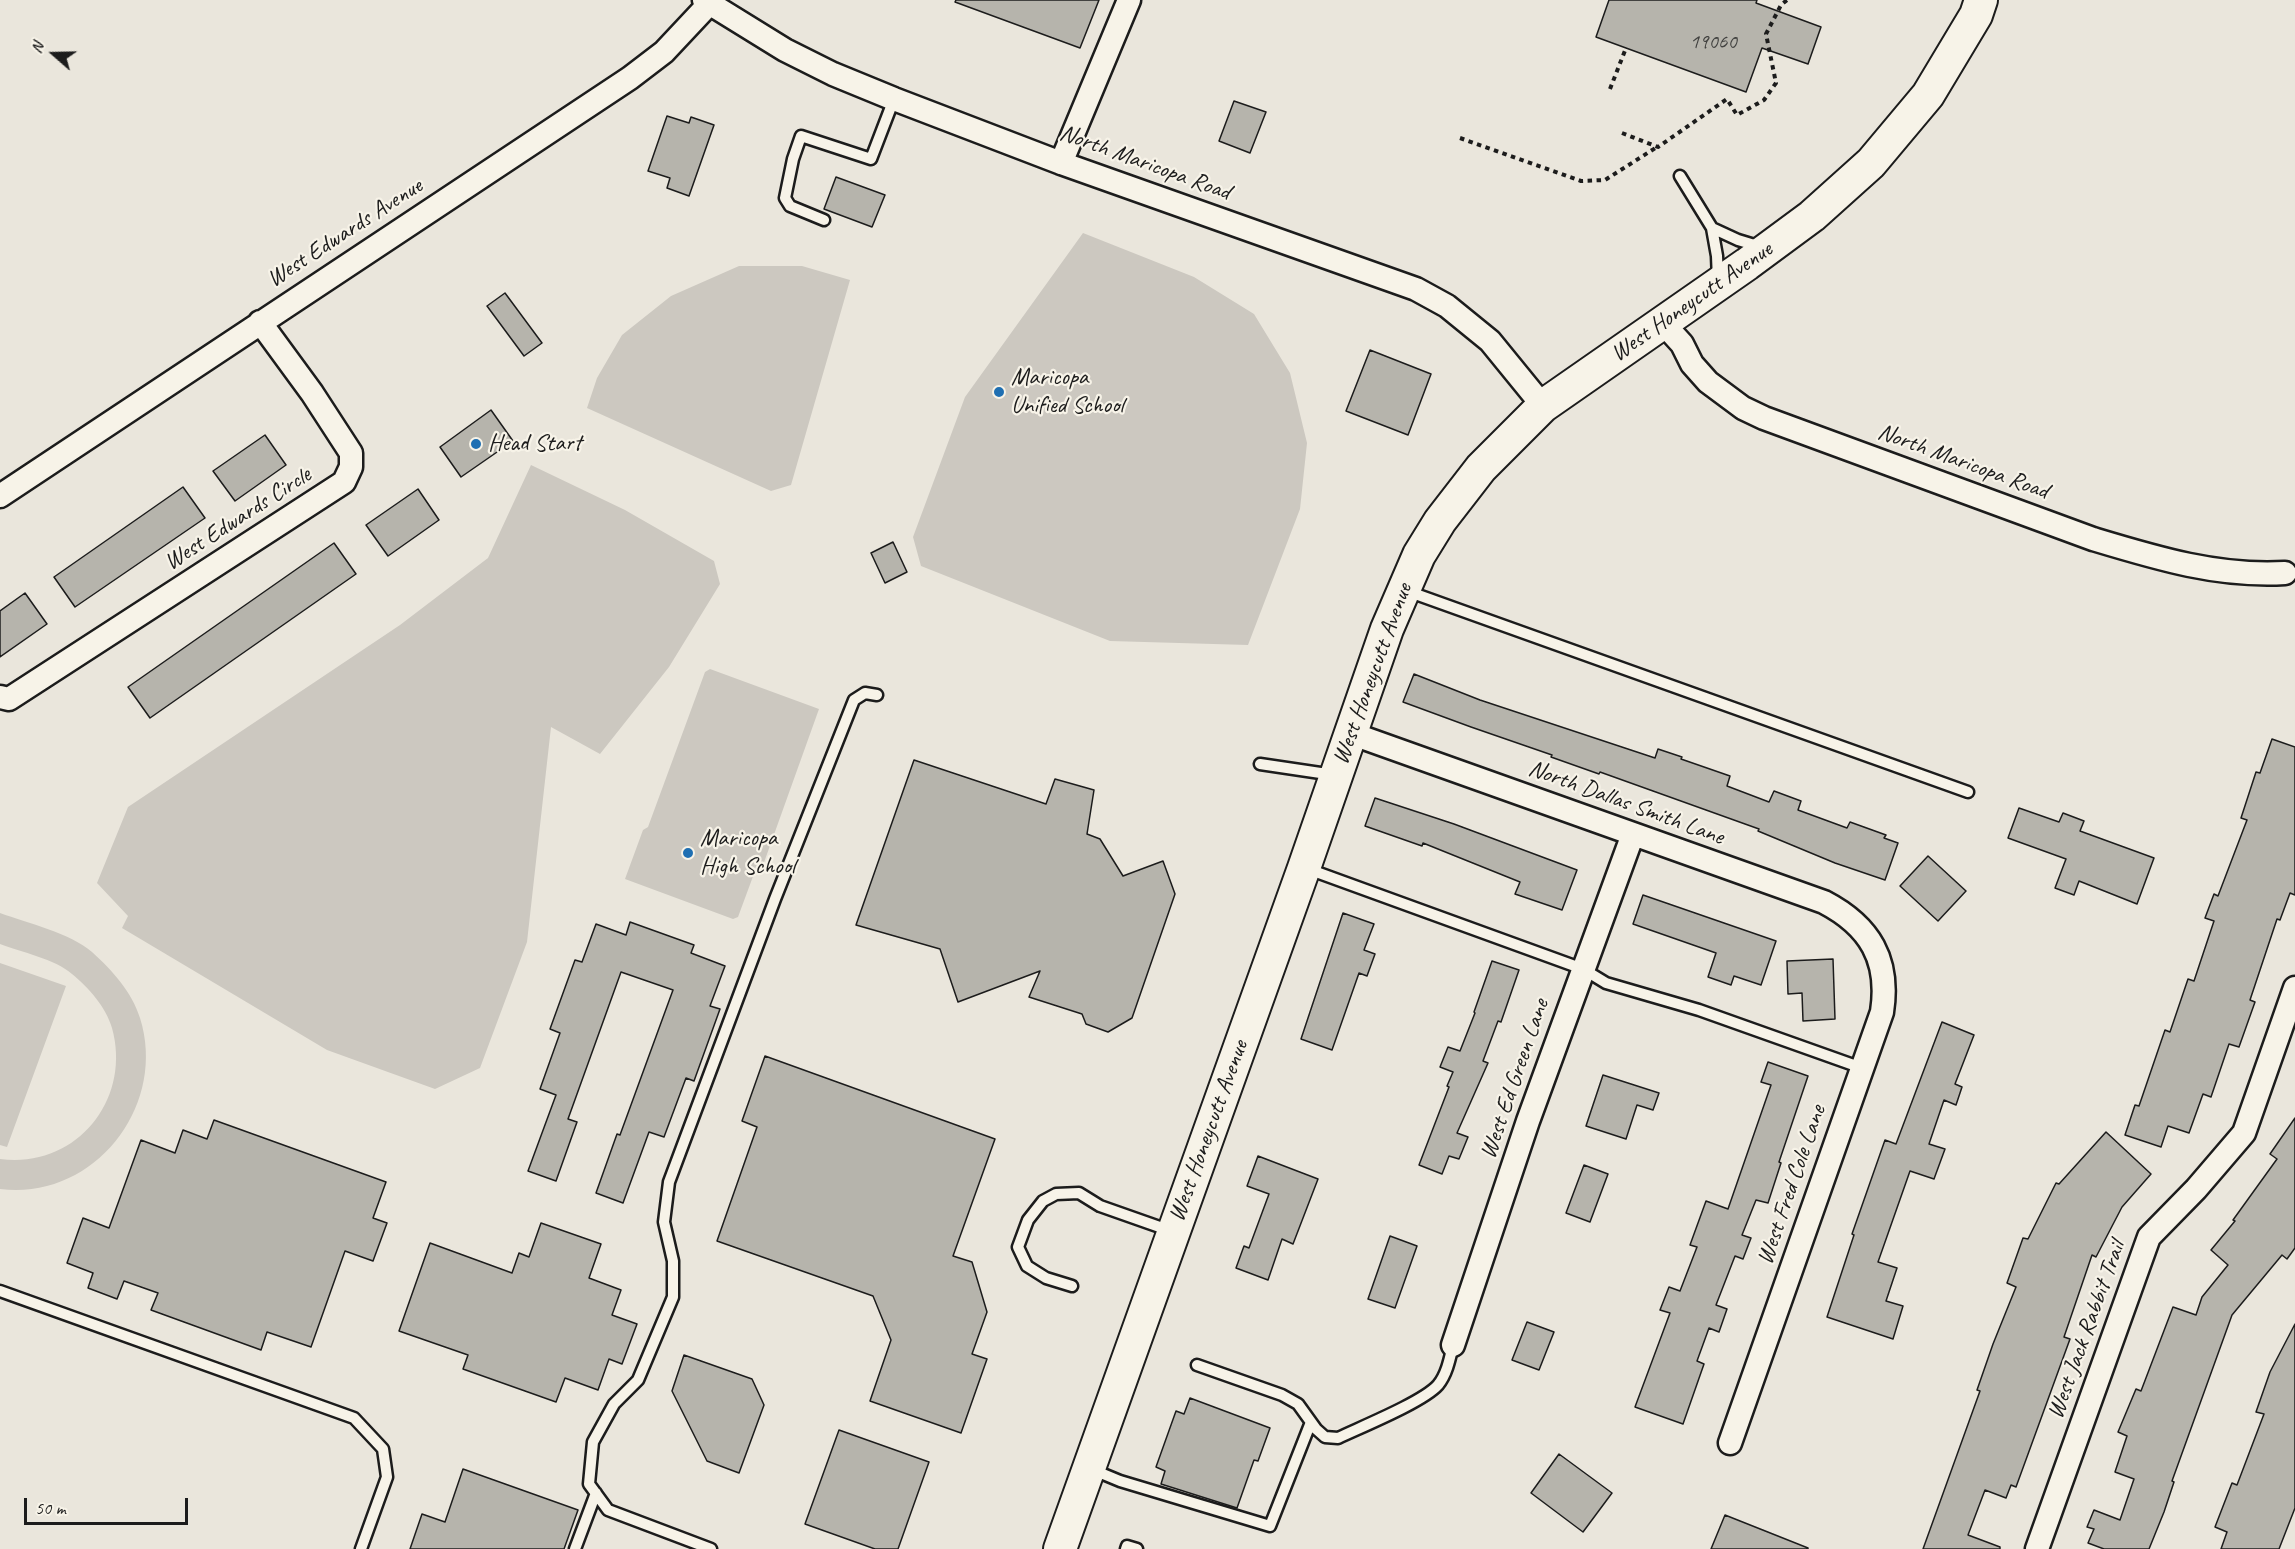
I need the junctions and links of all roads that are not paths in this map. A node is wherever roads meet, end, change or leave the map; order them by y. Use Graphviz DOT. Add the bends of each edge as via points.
graph roads {
  1 [pos="1129,0"];
  2 [pos="1981,0"];
  3 [pos="708,1"];
  4 [pos="894,99"];
  5 [pos="1061,163"];
  6 [pos="1680,176"];
  7 [pos="824,220"];
  8 [pos="1712,228"];
  9 [pos="1767,249"];
  10 [pos="1718,285"];
  11 [pos="260,321"];
  12 [pos="1662,322"];
  13 [pos="1543,406"];
  14 [pos="0,496"];
  15 [pos="2285,573"];
  16 [pos="1404,590"];
  17 [pos="876,695"];
  18 [pos="0,697"];
  19 [pos="1350,733"];
  20 [pos="1260,764"];
  21 [pos="1336,775"];
  22 [pos="1968,792"];
  23 [pos="1632,834"];
  24 [pos="1305,868"];
  25 [pos="1872,943"];
  26 [pos="1583,969"];
  27 [pos="2295,988"];
  28 [pos="1862,1068"];
  29 [pos="1172,1232"];
  30 [pos="1072,1286"];
  31 [pos="0,1291"];
  32 [pos="1453,1345"];
  33 [pos="1197,1365"];
  34 [pos="1311,1422"];
  35 [pos="1730,1443"];
  36 [pos="1089,1468"];
  37 [pos="596,1493"];
  38 [pos="362,1549"];
  39 [pos="575,1549"];
  40 [pos="711,1549"];
  41 [pos="1060,1549"];
  42 [pos="1126,1549"];
  43 [pos="1137,1549"];
  44 [pos="2037,1549"];
  1 -- 5 [label="street"];
  2 -- 9 [label="street, West Honeycutt Avenue" via="1940,77 1900,131 1871,164"];
  3 -- 4 [label="street, North Maricopa Road" via="785,50"];
  3 -- 11 [label="street, West Edwards Avenue" via="664,52 630,78"];
  4 -- 5 [label="street, North Maricopa Road"];
  4 -- 7 [label="lane" via="871,159 801,136 784,198 790,206"];
  5 -- 13 [label="street, North Maricopa Road" via="1416,289 1447,306 1490,341"];
  6 -- 8 [label="lane"];
  8 -- 9 [label="lane"];
  8 -- 10 [label="lane"];
  9 -- 10 [label="street, West Honeycutt Avenue"];
  10 -- 12 [label="street, West Honeycutt Avenue"];
  11 -- 14 [label="street, West Edwards Avenue"];
  11 -- 18 [label="street, West Edwards Circle" via="351,453 351,467 344,482 9,699"];
  12 -- 13 [label="street, West Honeycutt Avenue"];
  12 -- 15 [label="street, North Maricopa Road" via="1708,381 1743,408 1764,418 2125,549 2225,573"];
  13 -- 16 [label="street, West Honeycutt Avenue" via="1460,493 1419,555"];
  16 -- 19 [label="street, West Honeycutt Avenue" via="1386,629"];
  16 -- 22 [label="lane"];
  17 -- 37 [label="lane" via="865,693 854,700 669,1182 664,1222 673,1261 673,1297 638,1380 614,1404 593,1442 589,1484"];
  19 -- 21 [label="street, West Honeycutt Avenue"];
  19 -- 23 [label="street, North Dallas Smith Lane"];
  20 -- 21 [label="lane"];
  21 -- 24 [label="street, West Honeycutt Avenue"];
  23 -- 25 [label="street, North Dallas Smith Lane" via="1824,902 1854,921"];
  23 -- 26 [label="street, West Ed Green Lane"];
  24 -- 26 [label="lane"];
  24 -- 29 [label="street, West Honeycutt Avenue"];
  25 -- 28 [label="street, West Fred Cole Lane" via="1885,994"];
  26 -- 28 [label="lane" via="1606,983 1699,1010"];
  26 -- 32 [label="street, West Ed Green Lane"];
  27 -- 44 [label="street, West Jack Rabbit Trail" via="2244,1133 2149,1237"];
  28 -- 35 [label="street, West Fred Cole Lane"];
  29 -- 30 [label="lane" via="1100,1206 1079,1193 1056,1194 1043,1201 1028,1220 1018,1247 1027,1266 1046,1278"];
  29 -- 36 [label="street, West Honeycutt Avenue"];
  31 -- 38 [label="lane" via="354,1418 383,1449 387,1477"];
  32 -- 34 [label="lane" via="1438,1385 1415,1401 1338,1438 1325,1437"];
  33 -- 34 [label="lane" via="1282,1395 1298,1404"];
  34 -- 36 [label="lane" via="1270,1526"];
  36 -- 41 [label="street, West Honeycutt Avenue"];
  37 -- 39 [label="lane"];
  37 -- 40 [label="lane" via="608,1510"];
  42 -- 43 [label="lane"];
}
